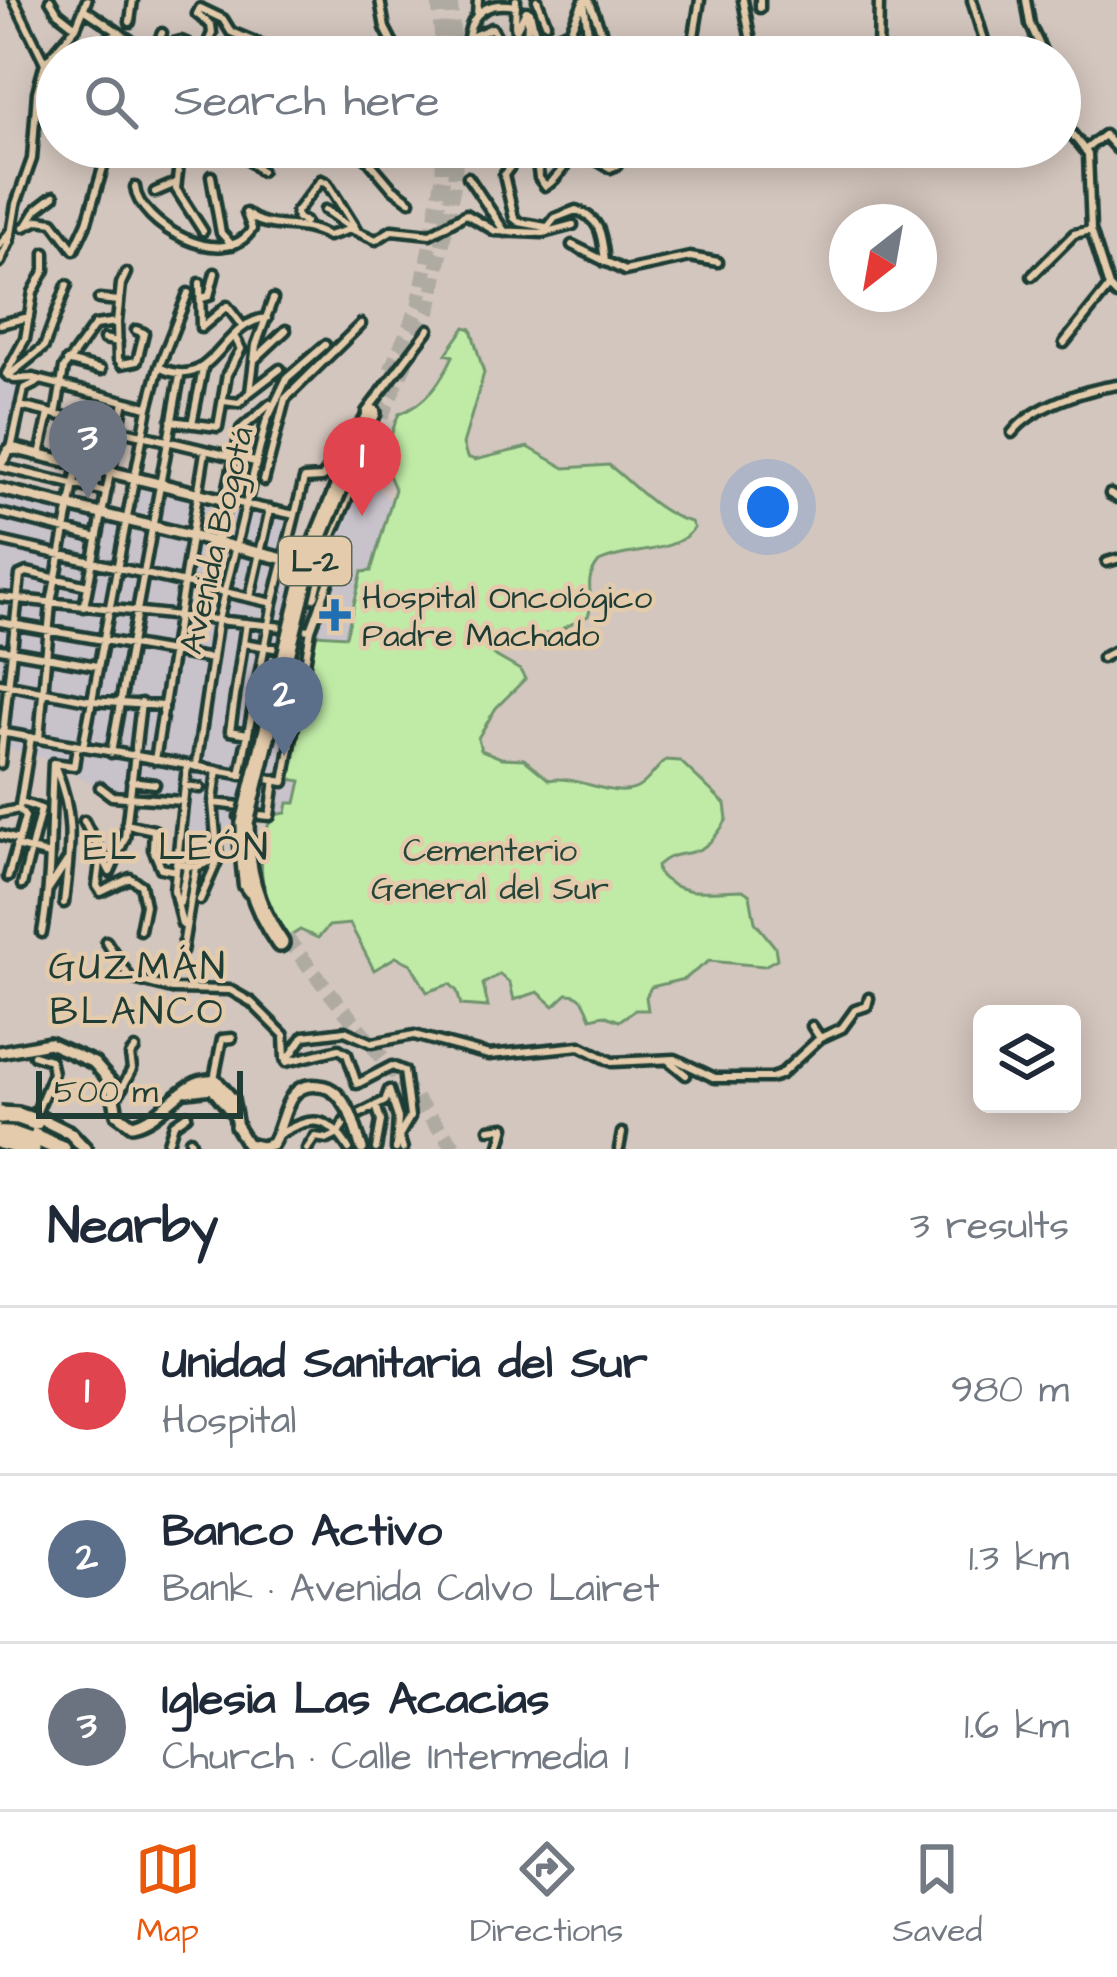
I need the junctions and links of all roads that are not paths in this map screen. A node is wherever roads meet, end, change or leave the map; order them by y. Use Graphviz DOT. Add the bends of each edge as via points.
graph roads {
  1 [pos="12,0"];
  2 [pos="50,0"];
  3 [pos="133,0"];
  4 [pos="380,0"];
  5 [pos="478,0"];
  6 [pos="537,0"];
  7 [pos="586,0"];
  8 [pos="700,0"];
  9 [pos="743,0"];
  10 [pos="879,0"];
  11 [pos="972,0"];
  12 [pos="1026,0"];
  13 [pos="495,1"];
  14 [pos="516,2"];
  15 [pos="84,3"];
  16 [pos="0,7"];
  17 [pos="531,16"];
  18 [pos="477,19"];
  19 [pos="130,22"];
  20 [pos="547,22"];
  21 [pos="76,27"];
  22 [pos="516,30"];
  23 [pos="162,33"];
  24 [pos="70,36"];
  25 [pos="122,36"];
  26 [pos="161,36"];
  27 [pos="211,36"];
  28 [pos="241,36"];
  29 [pos="389,36"];
  30 [pos="468,36"];
  31 [pos="472,36"];
  32 [pos="498,36"];
  33 [pos="515,36"];
  34 [pos="528,36"];
  35 [pos="536,36"];
  36 [pos="557,36"];
  37 [pos="587,36"];
  38 [pos="602,36"];
  39 [pos="694,36"];
  40 [pos="750,36"];
  41 [pos="878,36"];
  42 [pos="983,36"];
  43 [pos="1035,36"];
  44 [pos="36,46"];
  45 [pos="36,105"];
  46 [pos="1081,143"];
  47 [pos="1086,149"];
  48 [pos="1117,149"];
  49 [pos="103,168"];
  50 [pos="178,168"];
  51 [pos="258,168"];
  52 [pos="374,168"];
  53 [pos="509,168"];
  54 [pos="538,168"];
  55 [pos="562,168"];
  56 [pos="261,171"];
  57 [pos="211,176"];
  58 [pos="468,177"];
  59 [pos="176,183"];
  60 [pos="135,187"];
  61 [pos="154,192"];
  62 [pos="54,196"];
  63 [pos="410,201"];
  64 [pos="325,210"];
  65 [pos="574,225"];
  66 [pos="309,226"];
  67 [pos="11,230"];
  68 [pos="354,230"];
  69 [pos="545,230"];
  70 [pos="1091,230"];
  71 [pos="203,231"];
  72 [pos="505,232"];
  73 [pos="0,245"];
  74 [pos="232,245"];
  75 [pos="572,245"];
  76 [pos="45,253"];
  77 [pos="0,262"];
  78 [pos="605,262"];
  79 [pos="718,262"];
  80 [pos="126,273"];
  81 [pos="215,274"];
  82 [pos="1032,276"];
  83 [pos="200,284"];
  84 [pos="67,285"];
  85 [pos="1109,287"];
  86 [pos="188,293"];
  87 [pos="1117,295"];
  88 [pos="202,298"];
  89 [pos="99,299"];
  90 [pos="273,299"];
  91 [pos="119,301"];
  92 [pos="29,316"];
  93 [pos="267,318"];
  94 [pos="117,322"];
  95 [pos="0,324"];
  96 [pos="361,324"];
  97 [pos="243,327"];
  98 [pos="430,329"];
  99 [pos="136,330"];
  100 [pos="286,330"];
  101 [pos="235,336"];
  102 [pos="104,339"];
  103 [pos="118,342"];
  104 [pos="1064,343"];
  105 [pos="325,345"];
  106 [pos="254,360"];
  107 [pos="67,362"];
  108 [pos="203,366"];
  109 [pos="159,367"];
  110 [pos="280,369"];
  111 [pos="101,370"];
  112 [pos="8,376"];
  113 [pos="180,376"];
  114 [pos="41,381"];
  115 [pos="1117,385"];
  116 [pos="62,386"];
  117 [pos="254,390"];
  118 [pos="124,401"];
  119 [pos="224,401"];
  120 [pos="273,402"];
  121 [pos="283,405"];
  122 [pos="20,406"];
  123 [pos="148,408"];
  124 [pos="52,414"];
  125 [pos="377,415"];
  126 [pos="70,418"];
  127 [pos="86,422"];
  128 [pos="170,422"];
  129 [pos="192,424"];
  130 [pos="118,430"];
  131 [pos="1012,433"];
  132 [pos="143,435"];
  133 [pos="82,442"];
  134 [pos="167,442"];
  135 [pos="11,449"];
  136 [pos="115,450"];
  137 [pos="206,452"];
  138 [pos="40,455"];
  139 [pos="235,458"];
  140 [pos="356,459"];
  141 [pos="62,460"];
  142 [pos="257,463"];
  143 [pos="78,464"];
  144 [pos="0,465"];
  145 [pos="110,472"];
  146 [pos="134,478"];
  147 [pos="264,481"];
  148 [pos="74,484"];
  149 [pos="158,484"];
  150 [pos="0,489"];
  151 [pos="106,492"];
  152 [pos="197,493"];
  153 [pos="226,500"];
  154 [pos="247,505"];
  155 [pos="70,508"];
  156 [pos="270,509"];
  157 [pos="0,513"];
  158 [pos="295,514"];
  159 [pos="102,517"];
  160 [pos="125,523"];
  161 [pos="151,529"];
  162 [pos="66,530"];
  163 [pos="97,538"];
  164 [pos="190,538"];
  165 [pos="0,541"];
  166 [pos="216,544"];
  167 [pos="237,548"];
  168 [pos="60,553"];
  169 [pos="260,554"];
  170 [pos="1117,559"];
  171 [pos="284,560"];
  172 [pos="92,561"];
  173 [pos="1107,562"];
  174 [pos="117,566"];
  175 [pos="318,567"];
  176 [pos="144,572"];
  177 [pos="349,573"];
  178 [pos="56,578"];
  179 [pos="182,581"];
  180 [pos="88,586"];
  181 [pos="206,587"];
  182 [pos="226,592"];
  183 [pos="0,597"];
  184 [pos="250,597"];
  185 [pos="16,599"];
  186 [pos="52,603"];
  187 [pos="274,603"];
  188 [pos="83,607"];
  189 [pos="110,610"];
  190 [pos="136,611"];
  191 [pos="177,616"];
  192 [pos="198,619"];
  193 [pos="218,621"];
  194 [pos="0,622"];
  195 [pos="246,623"];
  196 [pos="15,625"];
  197 [pos="269,625"];
  198 [pos="49,630"];
  199 [pos="311,630"];
  200 [pos="104,639"];
  201 [pos="244,643"];
  202 [pos="130,644"];
  203 [pos="265,647"];
  204 [pos="0,650"];
  205 [pos="1117,650"];
  206 [pos="13,651"];
  207 [pos="172,652"];
  208 [pos="287,652"];
  209 [pos="47,657"];
  210 [pos="1102,658"];
  211 [pos="212,659"];
  212 [pos="98,666"];
  213 [pos="0,683"];
  214 [pos="10,685"];
  215 [pos="44,691"];
  216 [pos="92,701"];
  217 [pos="120,701"];
  218 [pos="141,703"];
  219 [pos="163,706"];
  220 [pos="3,733"];
  221 [pos="248,734"];
  222 [pos="35,738"];
  223 [pos="80,747"];
  224 [pos="111,753"];
  225 [pos="133,756"];
  226 [pos="154,760"];
  227 [pos="0,764"];
  228 [pos="53,764"];
  229 [pos="192,766"];
  230 [pos="218,770"];
  231 [pos="240,775"];
  232 [pos="280,781"];
  233 [pos="131,782"];
  234 [pos="154,784"];
  235 [pos="100,787"];
  236 [pos="186,787"];
  237 [pos="200,788"];
  238 [pos="128,798"];
  239 [pos="184,801"];
  240 [pos="213,803"];
  241 [pos="22,808"];
  242 [pos="0,813"];
  243 [pos="246,820"];
  244 [pos="84,821"];
  245 [pos="126,824"];
  246 [pos="0,835"];
  247 [pos="17,843"];
  248 [pos="30,850"];
  249 [pos="101,854"];
  250 [pos="49,855"];
  251 [pos="69,857"];
  252 [pos="218,859"];
  253 [pos="192,866"];
  254 [pos="176,867"];
  255 [pos="8,877"];
  256 [pos="22,886"];
  257 [pos="46,892"];
  258 [pos="200,900"];
  259 [pos="64,903"];
  260 [pos="179,907"];
  261 [pos="186,927"];
  262 [pos="140,930"];
  263 [pos="42,933"];
  264 [pos="106,941"];
  265 [pos="279,941"];
  266 [pos="182,952"];
  267 [pos="869,998"];
  268 [pos="812,1026"];
  269 [pos="232,1038"];
  270 [pos="820,1038"];
  271 [pos="135,1049"];
  272 [pos="0,1052"];
  273 [pos="34,1054"];
  274 [pos="659,1061"];
  275 [pos="286,1062"];
  276 [pos="686,1075"];
  277 [pos="213,1084"];
  278 [pos="112,1095"];
  279 [pos="374,1106"];
  280 [pos="0,1113"];
  281 [pos="187,1114"];
  282 [pos="283,1119"];
  283 [pos="294,1126"];
  284 [pos="0,1128"];
  285 [pos="489,1129"];
  286 [pos="23,1130"];
  287 [pos="339,1132"];
  288 [pos="622,1133"];
  289 [pos="190,1140"];
  290 [pos="267,1145"];
  291 [pos="49,1149"];
  292 [pos="74,1149"];
  293 [pos="166,1149"];
  294 [pos="193,1149"];
  295 [pos="307,1149"];
  296 [pos="349,1149"];
  297 [pos="362,1149"];
  298 [pos="376,1149"];
  299 [pos="400,1149"];
  300 [pos="499,1149"];
  301 [pos="619,1149"];
  1 -- 16 [label="street"];
  1 -- 44 [label="street"];
  2 -- 21 [label="street"];
  3 -- 19 [label="street"];
  4 -- 29 [label="street"];
  5 -- 18 [label="street"];
  6 -- 20 [label="street"];
  7 -- 36 [label="street" via="570,31"];
  7 -- 37 [label="street"];
  7 -- 38 [label="street"];
  8 -- 39 [label="street"];
  9 -- 40 [label="street"];
  10 -- 41 [label="street"];
  11 -- 42 [label="street"];
  12 -- 43 [label="street"];
  13 -- 14 [label="street"];
  13 -- 18 [label="street"];
  14 -- 22 [label="street"];
  15 -- 21 [label="street"];
  15 -- 25 [label="street"];
  17 -- 22 [label="street" via="526,11"];
  17 -- 34 [label="street"];
  17 -- 35 [label="street"];
  18 -- 30 [label="street"];
  21 -- 24 [label="street"];
  22 -- 33 [label="street"];
  23 -- 26 [label="street"];
  27 -- 28 [label="street" via="200,8"];
  31 -- 32 [label="street" via="492,28"];
  45 -- 67 [label="street" via="32,159"];
  46 -- 47 [label="street"];
  47 -- 48 [label="street" via="1104,135"];
  47 -- 70 [label="street"];
  49 -- 62 [label="street" via="74,250 53,223 26,226"];
  50 -- 59 [label="street"];
  51 -- 56 [label="street"];
  52 -- 63 [label="street"];
  53 -- 69 [label="street" via="514,218"];
  54 -- 55 [label="street" via="548,185"];
  57 -- 74 [label="street" via="221,233"];
  58 -- 72 [label="street"];
  59 -- 61 [label="street"];
  59 -- 71 [label="street"];
  60 -- 74 [label="street" via="138,205 180,235 201,246"];
  64 -- 68 [label="street"];
  65 -- 69 [label="street"];
  66 -- 68 [label="street" via="328,236"];
  66 -- 68 [label="street" via="296,212 321,180"];
  66 -- 74 [label="street" via="262,224 246,213 251,232"];
  67 -- 73 [label="street"];
  67 -- 77 [label="street"];
  68 -- 72 [label="street" via="376,240 392,230 430,234 469,214"];
  69 -- 72 [label="street"];
  69 -- 78 [label="street" via="566,213 584,212 599,226"];
  70 -- 82 [label="street" via="1074,234"];
  70 -- 85 [label="street"];
  75 -- 78 [label="street"];
  76 -- 92 [label="street"];
  78 -- 79 [label="street" via="625,271 690,257"];
  80 -- 91 [label="street"];
  81 -- 88 [label="street"];
  83 -- 88 [label="street"];
  84 -- 112 [label="street" via="44,347"];
  85 -- 87 [label="street"];
  85 -- 104 [label="street"];
  86 -- 109 [label="street"];
  88 -- 97 [label="street" via="201,328 226,306"];
  89 -- 91 [label="street"];
  90 -- 93 [label="street"];
  91 -- 94 [label="street"];
  92 -- 95 [label="street"];
  92 -- 112 [label="street"];
  93 -- 97 [label="street"];
  93 -- 106 [label="street"];
  94 -- 103 [label="street"];
  94 -- 107 [label="street" via="98,322"];
  96 -- 121 [label="street"];
  97 -- 101 [label="street"];
  98 -- 158 [label="street" via="322,478 304,479"];
  99 -- 103 [label="street" via="144,336 134,364 119,362"];
  100 -- 106 [label="street"];
  101 -- 108 [label="street"];
  101 -- 119 [label="street" via="241,349"];
  102 -- 103 [label="street"];
  105 -- 120 [label="street, Avenida Bogotá" via="290,374"];
  106 -- 117 [label="street"];
  107 -- 111 [label="street"];
  107 -- 116 [label="street"];
  108 -- 113 [label="street"];
  108 -- 129 [label="street"];
  109 -- 113 [label="street"];
  109 -- 123 [label="street"];
  110 -- 117 [label="street"];
  112 -- 114 [label="street"];
  113 -- 128 [label="street"];
  114 -- 116 [label="street"];
  114 -- 122 [label="street" via="30,383"];
  115 -- 131 [label="street" via="1062,400"];
  116 -- 118 [label="street"];
  116 -- 124 [label="street"];
  117 -- 119 [label="street" via="239,403"];
  117 -- 120 [label="street"];
  118 -- 123 [label="street"];
  118 -- 130 [label="street"];
  119 -- 129 [label="street" via="218,427"];
  120 -- 121 [label="street"];
  120 -- 139 [label="street" via="242,426"];
  120 -- 142 [label="street, Avenida Bogotá"];
  121 -- 147 [label="street"];
  122 -- 124 [label="street"];
  122 -- 135 [label="street"];
  123 -- 132 [label="street"];
  124 -- 126 [label="street"];
  124 -- 138 [label="street"];
  125 -- 140 [label="highway, L-2"];
  126 -- 127 [label="street"];
  126 -- 141 [label="street"];
  127 -- 130 [label="street"];
  127 -- 133 [label="street"];
  128 -- 129 [label="street"];
  128 -- 134 [label="street"];
  130 -- 132 [label="street"];
  130 -- 136 [label="street"];
  132 -- 134 [label="street"];
  132 -- 146 [label="street"];
  133 -- 136 [label="street"];
  133 -- 143 [label="street"];
  134 -- 137 [label="street"];
  134 -- 149 [label="street"];
  135 -- 138 [label="street"];
  135 -- 144 [label="street"];
  136 -- 145 [label="street"];
  137 -- 139 [label="street"];
  137 -- 152 [label="street"];
  138 -- 141 [label="street"];
  139 -- 142 [label="street"];
  139 -- 153 [label="street"];
  140 -- 175 [label="highway, bridge" via="324,525"];
  140 -- 208 [label="highway, L-2, bridge"];
  141 -- 143 [label="street"];
  142 -- 154 [label="street, Avenida Bogotá"];
  143 -- 145 [label="street"];
  143 -- 148 [label="street"];
  144 -- 148 [label="street"];
  145 -- 146 [label="street"];
  145 -- 151 [label="street"];
  146 -- 149 [label="street"];
  146 -- 160 [label="street"];
  148 -- 151 [label="street"];
  148 -- 155 [label="street"];
  149 -- 152 [label="street"];
  149 -- 161 [label="street"];
  150 -- 155 [label="street"];
  151 -- 159 [label="street"];
  152 -- 153 [label="street"];
  152 -- 164 [label="street"];
  153 -- 154 [label="street"];
  153 -- 166 [label="street"];
  154 -- 156 [label="street"];
  154 -- 167 [label="street, Avenida Bogotá"];
  155 -- 159 [label="street"];
  155 -- 162 [label="street"];
  156 -- 158 [label="street"];
  156 -- 169 [label="street"];
  157 -- 162 [label="street"];
  158 -- 171 [label="street"];
  159 -- 160 [label="street"];
  159 -- 163 [label="street"];
  160 -- 161 [label="street"];
  160 -- 174 [label="street"];
  161 -- 164 [label="street"];
  161 -- 176 [label="street"];
  162 -- 163 [label="street"];
  162 -- 168 [label="street"];
  163 -- 172 [label="street"];
  164 -- 166 [label="street"];
  164 -- 179 [label="street"];
  165 -- 168 [label="street"];
  166 -- 167 [label="street"];
  166 -- 181 [label="street"];
  167 -- 169 [label="street"];
  167 -- 182 [label="street, Avenida Bogotá"];
  168 -- 172 [label="street"];
  168 -- 178 [label="street"];
  169 -- 171 [label="street"];
  169 -- 184 [label="street"];
  170 -- 173 [label="street"];
  171 -- 175 [label="street"];
  171 -- 187 [label="street"];
  172 -- 174 [label="street"];
  172 -- 180 [label="street"];
  174 -- 176 [label="street"];
  174 -- 189 [label="street"];
  175 -- 177 [label="street"];
  175 -- 199 [label="street"];
  175 -- 208 [label="highway, bridge"];
  176 -- 179 [label="street"];
  176 -- 190 [label="street"];
  178 -- 180 [label="street"];
  178 -- 185 [label="street" via="22,572"];
  178 -- 186 [label="street"];
  179 -- 181 [label="street"];
  179 -- 191 [label="street"];
  180 -- 188 [label="street"];
  181 -- 182 [label="street"];
  181 -- 192 [label="street"];
  182 -- 184 [label="street"];
  182 -- 193 [label="street, Avenida Bogotá"];
  183 -- 185 [label="street"];
  184 -- 187 [label="street"];
  185 -- 186 [label="street"];
  185 -- 196 [label="street"];
  186 -- 188 [label="street"];
  186 -- 198 [label="street"];
  187 -- 197 [label="street"];
  188 -- 189 [label="street"];
  189 -- 190 [label="street"];
  189 -- 200 [label="street"];
  190 -- 191 [label="street"];
  190 -- 202 [label="street"];
  191 -- 192 [label="street"];
  191 -- 207 [label="street"];
  192 -- 193 [label="street"];
  193 -- 195 [label="street"];
  193 -- 211 [label="street, Avenida Bogotá"];
  194 -- 196 [label="street"];
  195 -- 197 [label="street"];
  195 -- 201 [label="street"];
  196 -- 198 [label="street"];
  196 -- 206 [label="street"];
  197 -- 199 [label="street"];
  197 -- 203 [label="street"];
  198 -- 200 [label="street"];
  198 -- 209 [label="street"];
  199 -- 232 [label="street"];
  200 -- 202 [label="street"];
  200 -- 212 [label="street"];
  201 -- 203 [label="street"];
  201 -- 221 [label="street" via="230,730"];
  202 -- 207 [label="street"];
  202 -- 217 [label="street"];
  203 -- 208 [label="street"];
  203 -- 221 [label="street"];
  204 -- 206 [label="street"];
  205 -- 210 [label="street"];
  206 -- 209 [label="street"];
  206 -- 214 [label="street"];
  207 -- 211 [label="street"];
  207 -- 219 [label="street"];
  208 -- 243 [label="highway, L-2, bridge"];
  209 -- 212 [label="street"];
  209 -- 215 [label="street"];
  211 -- 229 [label="street, Avenida Bogotá"];
  212 -- 216 [label="street"];
  213 -- 214 [label="street"];
  214 -- 215 [label="street"];
  214 -- 220 [label="street"];
  215 -- 216 [label="street"];
  215 -- 222 [label="street"];
  216 -- 217 [label="street"];
  216 -- 223 [label="street"];
  217 -- 218 [label="street"];
  217 -- 224 [label="street"];
  218 -- 219 [label="street"];
  218 -- 225 [label="street"];
  219 -- 226 [label="street"];
  220 -- 222 [label="street"];
  220 -- 227 [label="street"];
  221 -- 231 [label="street"];
  222 -- 223 [label="street"];
  222 -- 241 [label="street"];
  223 -- 224 [label="street"];
  223 -- 228 [label="street" via="74,766"];
  224 -- 225 [label="street"];
  225 -- 226 [label="street"];
  225 -- 233 [label="street"];
  226 -- 229 [label="street"];
  228 -- 250 [label="street"];
  228 -- 251 [label="street" via="70,808"];
  229 -- 230 [label="street"];
  229 -- 236 [label="street, Avenida Bogotá"];
  230 -- 231 [label="street"];
  230 -- 240 [label="street"];
  231 -- 232 [label="street"];
  232 -- 243 [label="street" via="268,818"];
  233 -- 234 [label="street"];
  233 -- 238 [label="street"];
  235 -- 238 [label="street"];
  236 -- 237 [label="street"];
  236 -- 239 [label="street, Avenida Bogotá"];
  238 -- 239 [label="street"];
  238 -- 245 [label="street"];
  239 -- 254 [label="street, Avenida Bogotá"];
  240 -- 243 [label="street" via="241,806"];
  240 -- 252 [label="street"];
  241 -- 242 [label="street"];
  241 -- 247 [label="street"];
  241 -- 248 [label="street" via="41,808"];
  243 -- 265 [label="highway, L-2"];
  244 -- 249 [label="street"];
  245 -- 249 [label="street" via="110,872"];
  245 -- 254 [label="street" via="152,828 161,868"];
  246 -- 247 [label="street"];
  247 -- 248 [label="street"];
  247 -- 255 [label="street"];
  248 -- 250 [label="street"];
  248 -- 256 [label="street"];
  249 -- 262 [label="street" via="98,890 130,878 141,885"];
  250 -- 257 [label="street"];
  251 -- 257 [label="street"];
  251 -- 259 [label="street"];
  252 -- 253 [label="street"];
  252 -- 258 [label="street"];
  253 -- 254 [label="street"];
  253 -- 260 [label="street"];
  253 -- 261 [label="street"];
  254 -- 260 [label="street"];
  257 -- 263 [label="street"];
  260 -- 261 [label="street"];
  261 -- 266 [label="street"];
  264 -- 275 [label="street" via="130,978 172,989 225,989 248,1000 284,1035"];
  267 -- 270 [label="street" via="842,1028"];
  268 -- 270 [label="street"];
  269 -- 277 [label="street" via="222,1039"];
  270 -- 274 [label="street" via="771,1078 715,1078"];
  271 -- 278 [label="street" via="132,1069"];
  272 -- 278 [label="street" via="41,1042 61,1047 101,1068"];
  273 -- 286 [label="street" via="50,1060 53,1073"];
  274 -- 275 [label="street" via="612,1062 578,1046 488,1055 413,1035 366,1042 340,1031 304,1036"];
  274 -- 276 [label="street"];
  275 -- 299 [label="street" via="338,1048 357,1084 392,1066 404,1071 410,1117"];
  277 -- 278 [label="street" via="195,1082 136,1125 122,1120"];
  277 -- 290 [label="street" via="232,1099 244,1142"];
  279 -- 287 [label="street"];
  279 -- 298 [label="street" via="381,1121"];
  279 -- 299 [label="street" via="391,1091"];
  280 -- 286 [label="highway, bridge" via="25,1117"];
  281 -- 293 [label="street" via="174,1124"];
  282 -- 283 [label="street"];
  282 -- 290 [label="street"];
  282 -- 297 [label="street" via="292,1095 310,1085 332,1090"];
  283 -- 287 [label="street" via="312,1120"];
  283 -- 290 [label="street"];
  284 -- 286 [label="main road"];
  284 -- 292 [label="highway"];
  285 -- 300 [label="street" via="506,1127"];
  286 -- 291 [label="highway"];
  286 -- 292 [label="main road"];
  287 -- 295 [label="street" via="315,1137"];
  287 -- 296 [label="street"];
  288 -- 301 [label="street"];
  289 -- 294 [label="street"];
}
